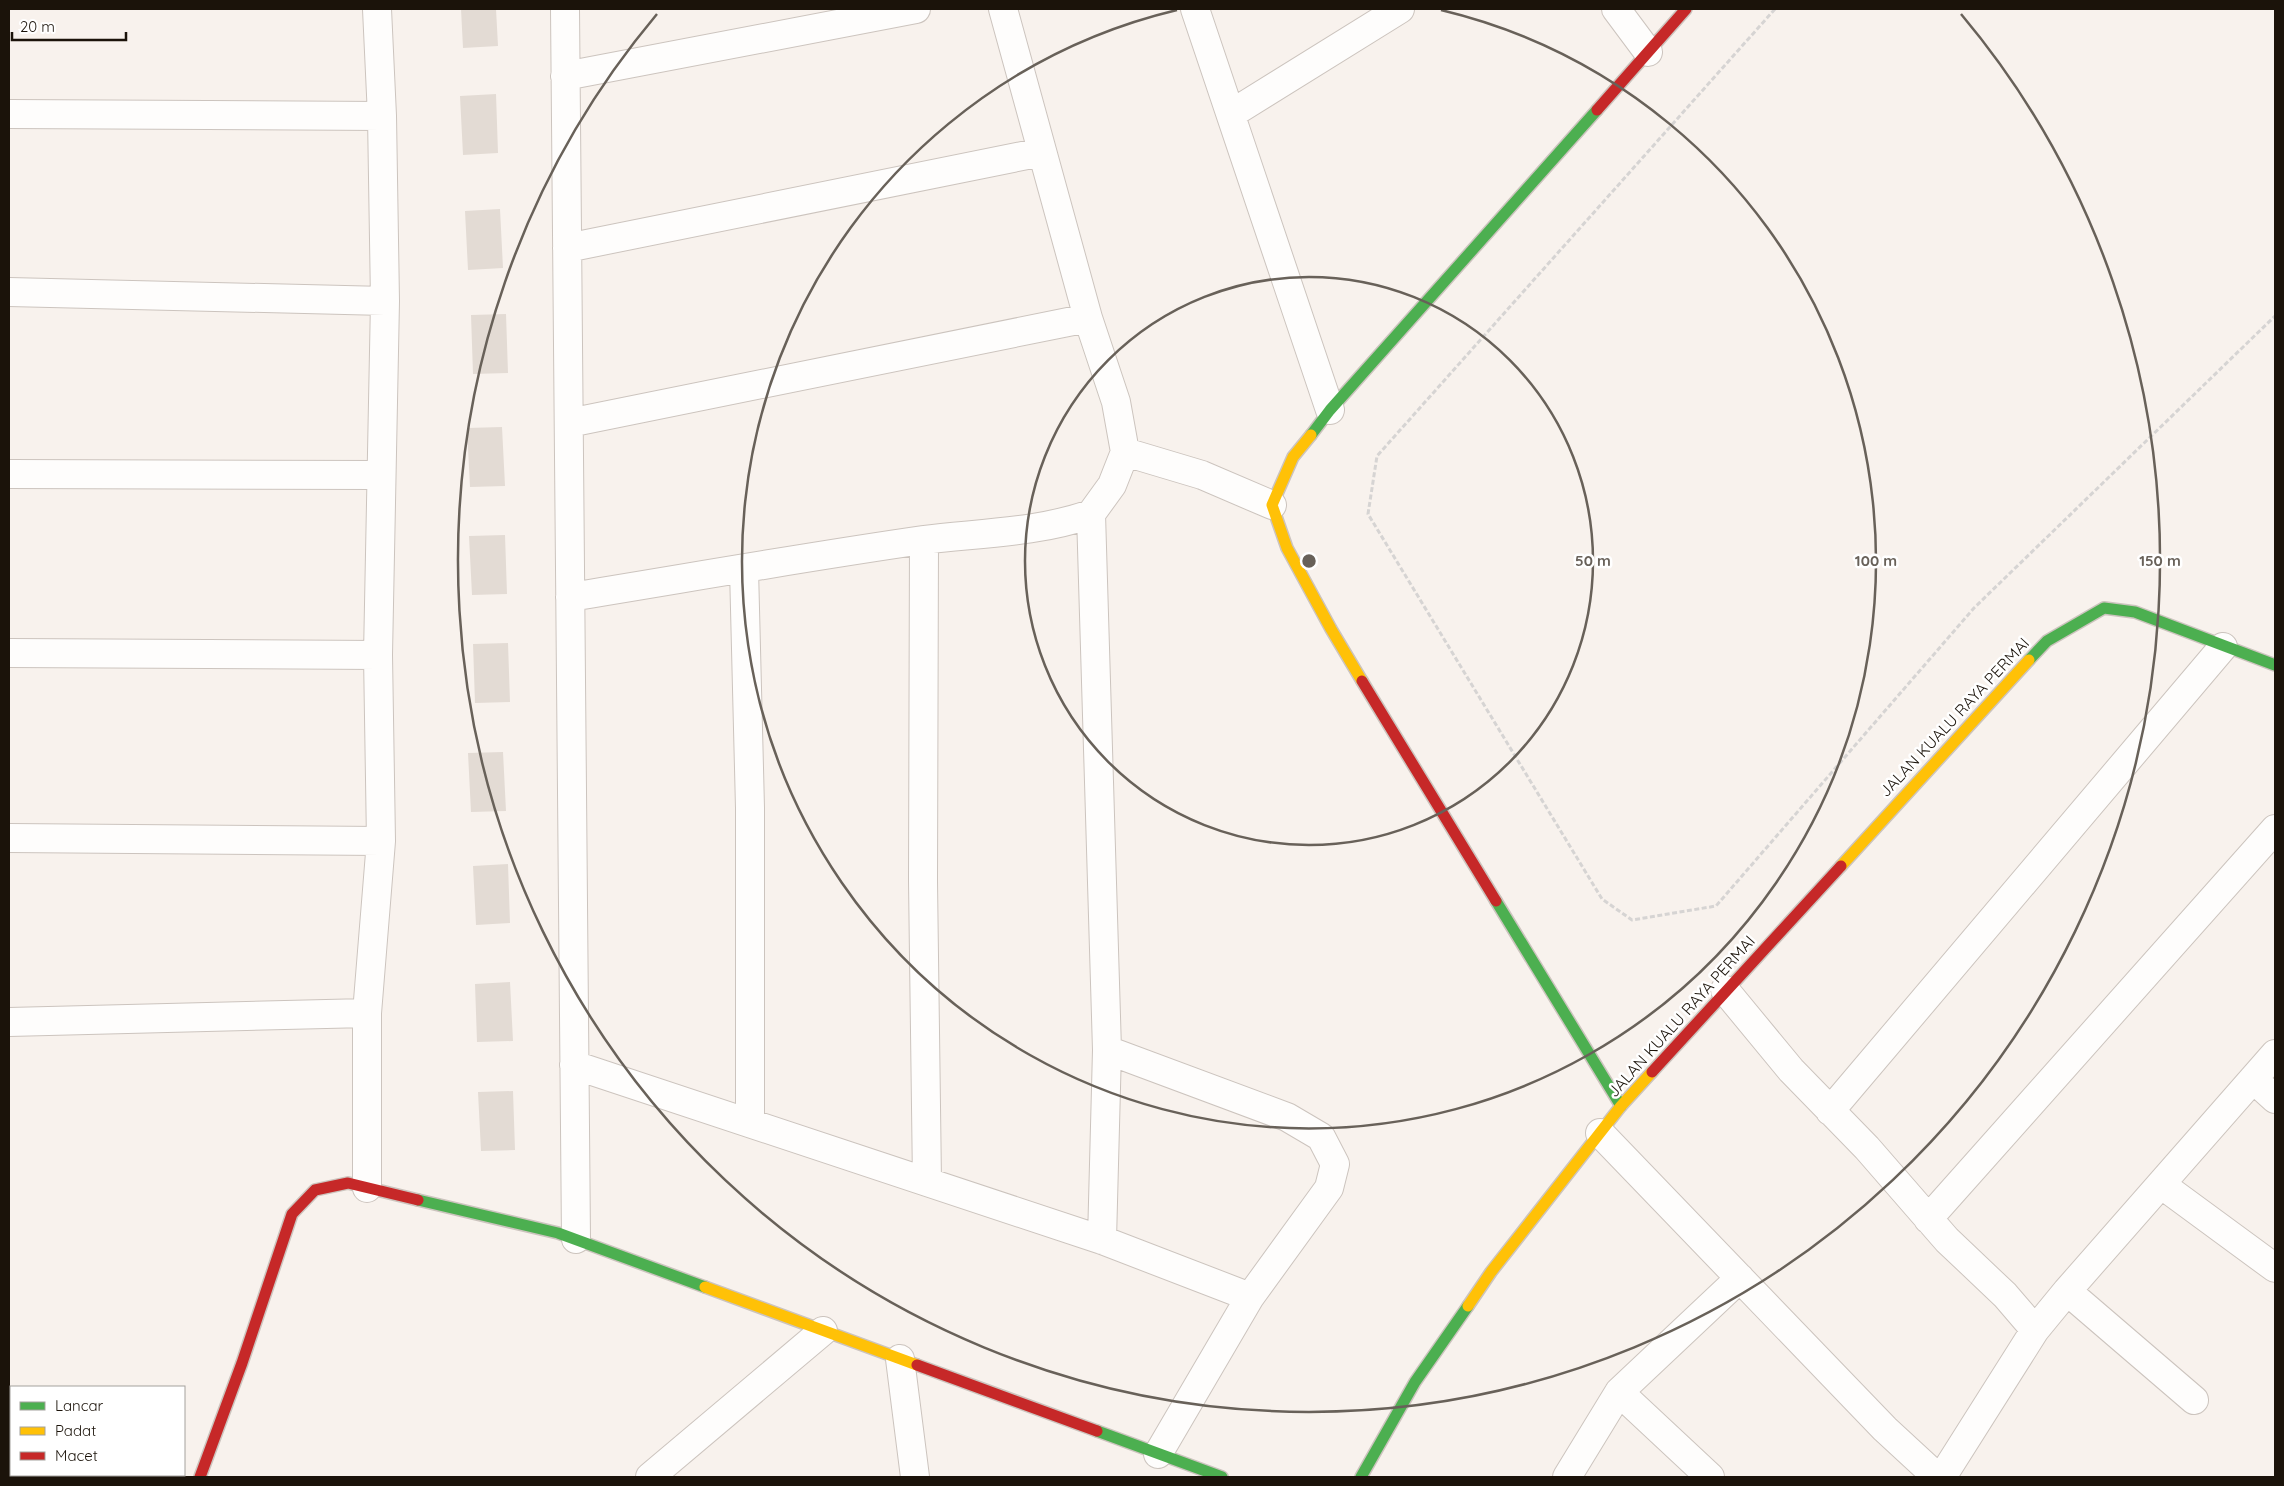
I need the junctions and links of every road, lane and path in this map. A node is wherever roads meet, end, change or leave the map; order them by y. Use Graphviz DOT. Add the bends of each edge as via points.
graph roads {
  1 [pos="377,9"];
  2 [pos="565,9"];
  3 [pos="916,9"];
  4 [pos="1003,9"];
  5 [pos="1195,9"];
  6 [pos="1400,9"];
  7 [pos="1616,9"];
  8 [pos="1686,9"];
  9 [pos="1775,9"];
  10 [pos="1648,52"];
  11 [pos="566,76"];
  12 [pos="9,114"];
  13 [pos="1231,114"];
  14 [pos="382,116"];
  15 [pos="1042,152"];
  16 [pos="567,248"];
  17 [pos="9,292"];
  18 [pos="385,300"];
  19 [pos="2275,316"];
  20 [pos="1088,318"];
  21 [pos="1330,410"];
  22 [pos="569,423"];
  23 [pos="1125,452"];
  24 [pos="9,474"];
  25 [pos="380,475"];
  26 [pos="1272,505"];
  27 [pos="1091,514"];
  28 [pos="924,540"];
  29 [pos="744,569"];
  30 [pos="570,597"];
  31 [pos="2223,647"];
  32 [pos="9,653"];
  33 [pos="378,655"];
  34 [pos="2275,665"];
  35 [pos="2275,829"];
  36 [pos="9,838"];
  37 [pos="381,841"];
  38 [pos="1726,990"];
  39 [pos="367,1013"];
  40 [pos="9,1022"];
  41 [pos="1107,1050"];
  42 [pos="2275,1054"];
  43 [pos="574,1065"];
  44 [pos="2253,1079"];
  45 [pos="2275,1099"];
  46 [pos="1621,1106"];
  47 [pos="1830,1111"];
  48 [pos="750,1123"];
  49 [pos="1600,1133"];
  50 [pos="927,1182"];
  51 [pos="2162,1185"];
  52 [pos="367,1188"];
  53 [pos="1928,1219"];
  54 [pos="576,1239"];
  55 [pos="1102,1240"];
  56 [pos="2275,1268"];
  57 [pos="1740,1278"];
  58 [pos="2067,1291"];
  59 [pos="1250,1297"];
  60 [pos="2035,1330"];
  61 [pos="823,1331"];
  62 [pos="900,1359"];
  63 [pos="1619,1392"];
  64 [pos="2194,1400"];
  65 [pos="1158,1454"];
  66 [pos="655,1476"];
  67 [pos="200,1477"];
  68 [pos="915,1477"];
  69 [pos="1222,1477"];
  70 [pos="1361,1477"];
  71 [pos="1567,1477"];
  72 [pos="1710,1477"];
  73 [pos="1937,1477"];
  74 [pos="1942,1477"];
  1 -- 14 [label="street"];
  2 -- 11 [label="street"];
  3 -- 11 [label="street"];
  4 -- 15 [label="street"];
  5 -- 13 [label="street"];
  6 -- 13 [label="street"];
  7 -- 10 [label="street"];
  8 -- 10 [label="street"];
  9 -- 19 [label="path" via="1377,456 1368,514 1602,899 1632,920 1716,906 1974,608"];
  10 -- 21 [label="street"];
  11 -- 16 [label="street"];
  12 -- 14 [label="street"];
  13 -- 21 [label="street"];
  14 -- 18 [label="street"];
  15 -- 16 [label="street"];
  15 -- 20 [label="street"];
  16 -- 22 [label="street"];
  17 -- 18 [label="street"];
  18 -- 25 [label="street"];
  20 -- 22 [label="street"];
  20 -- 23 [label="street" via="1116,402"];
  21 -- 26 [label="street" via="1293,457"];
  22 -- 30 [label="street"];
  23 -- 26 [label="street" via="1202,475"];
  23 -- 27 [label="street" via="1112,485"];
  24 -- 25 [label="street"];
  25 -- 33 [label="street"];
  26 -- 46 [label="street" via="1287,548 1330,629"];
  27 -- 28 [label="street" via="1026,530"];
  27 -- 41 [label="street"];
  28 -- 29 [label="street"];
  28 -- 50 [label="street" via="923,881"];
  29 -- 30 [label="street"];
  29 -- 48 [label="street" via="750,808"];
  30 -- 43 [label="street"];
  31 -- 34 [label="street, JALAN KUALU RAYA PERMAI"];
  31 -- 38 [label="street, JALAN KUALU RAYA PERMAI" via="2135,612 2104,608 2047,641"];
  31 -- 47 [label="street"];
  32 -- 33 [label="street"];
  33 -- 37 [label="street"];
  35 -- 53 [label="street"];
  36 -- 37 [label="street"];
  37 -- 39 [label="street"];
  38 -- 46 [label="street, JALAN KUALU RAYA PERMAI"];
  38 -- 47 [label="street" via="1791,1070"];
  39 -- 40 [label="street"];
  39 -- 52 [label="street"];
  41 -- 55 [label="street"];
  41 -- 59 [label="street" via="1287,1117 1320,1137 1335,1164 1329,1188"];
  42 -- 44 [label="street"];
  43 -- 48 [label="street"];
  43 -- 54 [label="street"];
  44 -- 45 [label="street"];
  44 -- 51 [label="street"];
  46 -- 49 [label="street, JALAN KUALU RAYA PERMAI"];
  47 -- 53 [label="street" via="1867,1148"];
  48 -- 50 [label="street"];
  49 -- 57 [label="street"];
  49 -- 70 [label="street, JALAN KUALU RAYA PERMAI" via="1480,1288 1416,1382"];
  50 -- 55 [label="street"];
  51 -- 56 [label="street"];
  51 -- 58 [label="street"];
  52 -- 54 [label="street"];
  52 -- 67 [label="street" via="348,1183 315,1190 292,1214"];
  53 -- 60 [label="street" via="2005,1295"];
  54 -- 61 [label="street"];
  55 -- 59 [label="street"];
  57 -- 63 [label="street"];
  57 -- 73 [label="street" via="1885,1429"];
  58 -- 60 [label="street"];
  58 -- 64 [label="street"];
  59 -- 65 [label="street"];
  60 -- 74 [label="street"];
  61 -- 62 [label="street"];
  61 -- 66 [label="street"];
  62 -- 65 [label="street"];
  62 -- 68 [label="street"];
  63 -- 71 [label="street"];
  63 -- 72 [label="street"];
  65 -- 69 [label="street"];
}
